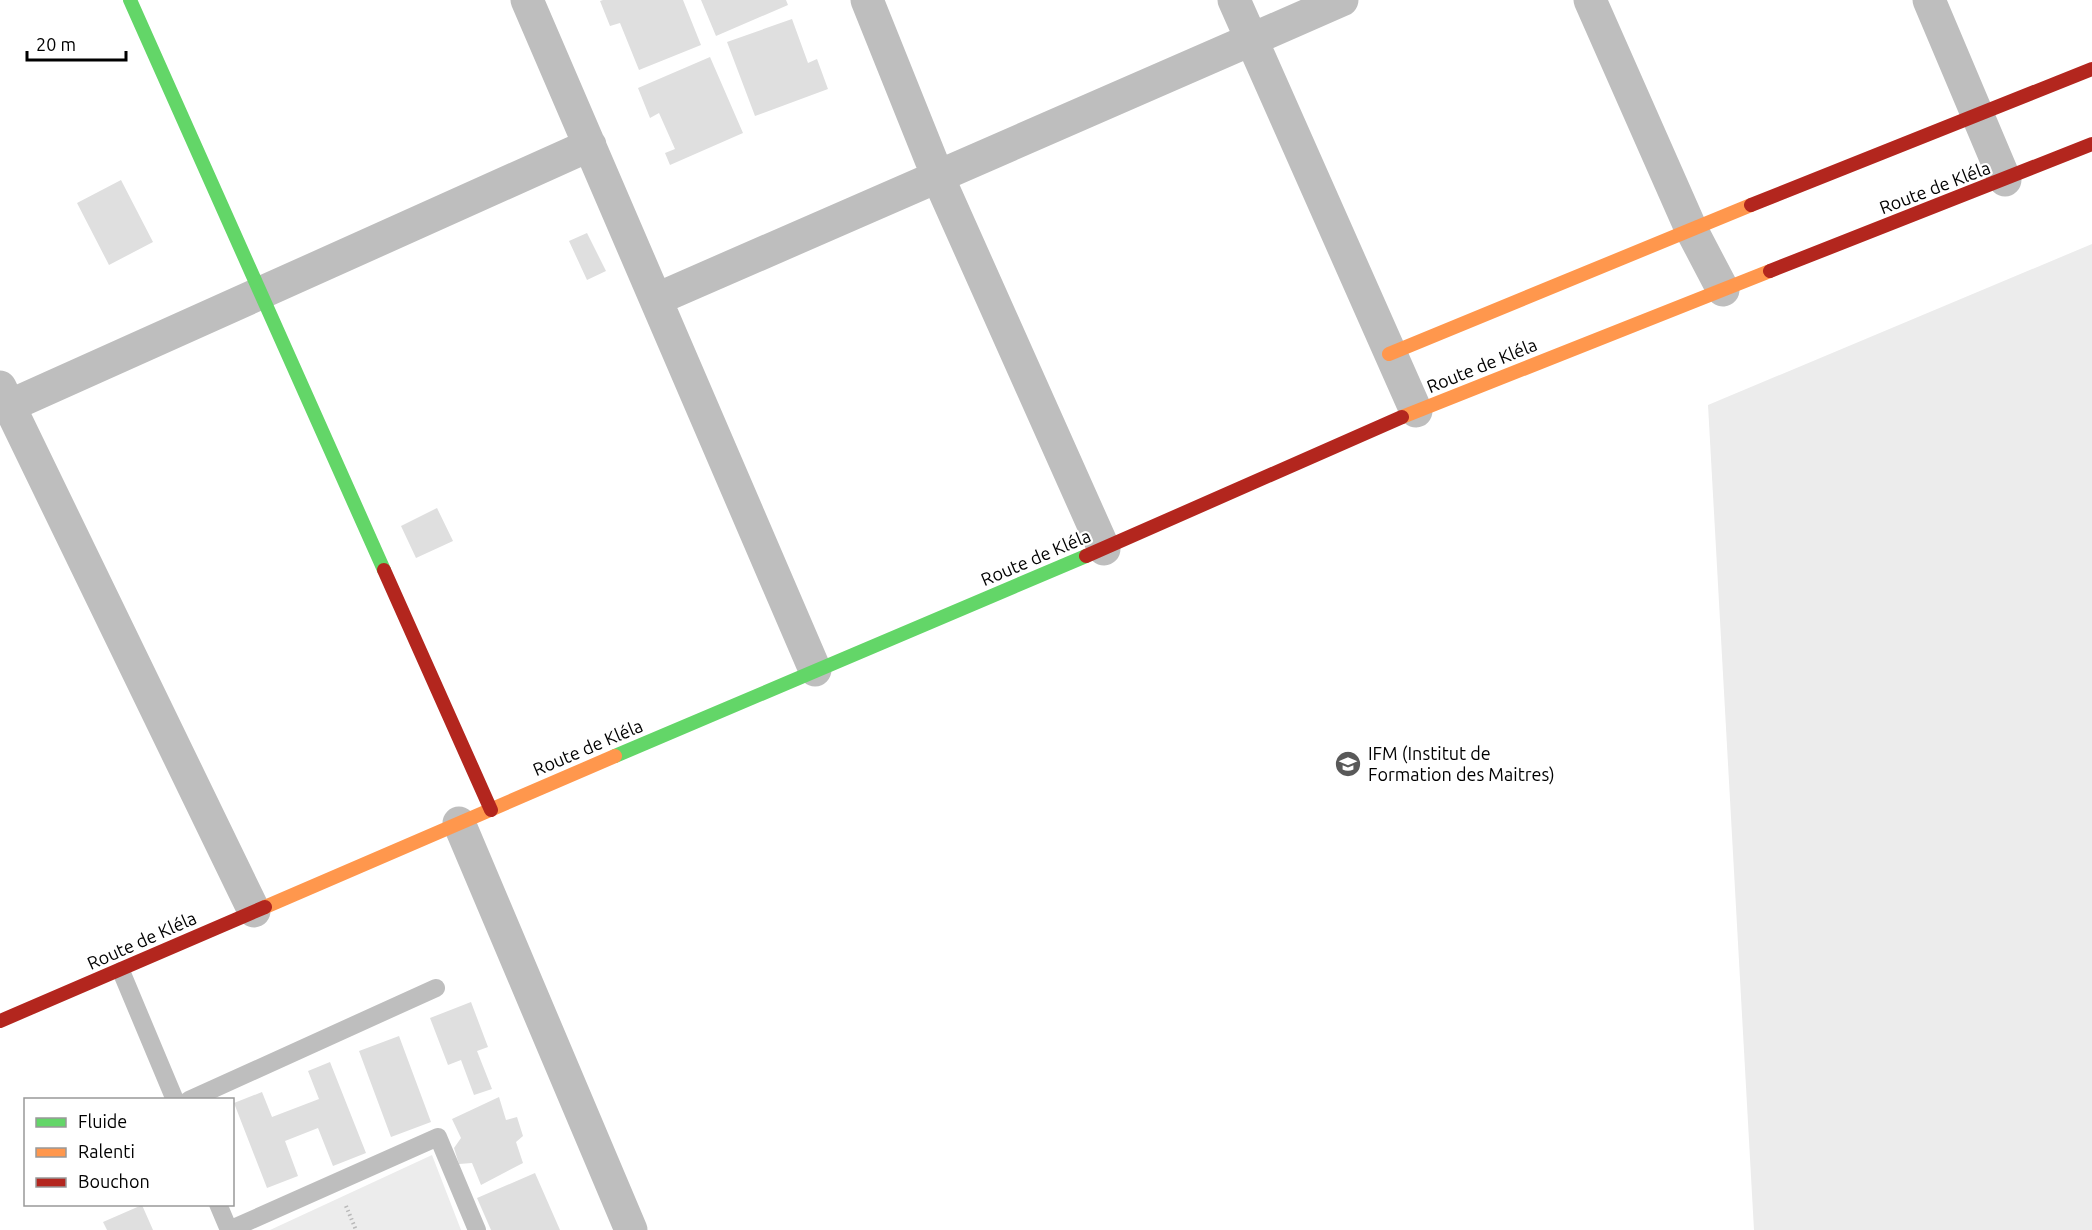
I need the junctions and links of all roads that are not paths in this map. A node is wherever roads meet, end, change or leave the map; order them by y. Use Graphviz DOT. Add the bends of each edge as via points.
graph roads {
  1 [pos="130,0"];
  2 [pos="527,0"];
  3 [pos="867,0"];
  4 [pos="1234,0"];
  5 [pos="1342,0"];
  6 [pos="1590,0"];
  7 [pos="1929,0"];
  8 [pos="1251,40"];
  9 [pos="2092,69"];
  10 [pos="1978,115"];
  11 [pos="2092,144"];
  12 [pos="590,145"];
  13 [pos="938,177"];
  14 [pos="2005,180"];
  15 [pos="1691,229"];
  16 [pos="1723,290"];
  17 [pos="261,294"];
  18 [pos="657,298"];
  19 [pos="1389,354"];
  20 [pos="5,396"];
  21 [pos="1416,411"];
  22 [pos="1104,549"];
  23 [pos="815,670"];
  24 [pos="491,810"];
  25 [pos="459,823"];
  26 [pos="254,911"];
  27 [pos="121,971"];
  28 [pos="436,988"];
  29 [pos="0,1021"];
  30 [pos="174,1098"];
  31 [pos="193,1098"];
  32 [pos="219,1206"];
  33 [pos="229,1230"];
  34 [pos="477,1230"];
  35 [pos="631,1230"];
  1 -- 17 [label="main road"];
  2 -- 12 [label="street"];
  3 -- 13 [label="street"];
  4 -- 8 [label="street"];
  5 -- 8 [label="street"];
  6 -- 15 [label="street"];
  7 -- 10 [label="street"];
  8 -- 13 [label="street"];
  8 -- 19 [label="street"];
  9 -- 10 [label="main road"];
  10 -- 14 [label="street"];
  10 -- 15 [label="main road"];
  11 -- 14 [label="main road, Route de Kléla"];
  12 -- 17 [label="street"];
  12 -- 18 [label="street"];
  13 -- 18 [label="street"];
  13 -- 22 [label="street"];
  14 -- 16 [label="main road, Route de Kléla"];
  15 -- 16 [label="street"];
  15 -- 19 [label="main road"];
  16 -- 21 [label="main road, Route de Kléla"];
  17 -- 20 [label="street"];
  17 -- 24 [label="main road"];
  18 -- 23 [label="street"];
  19 -- 21 [label="street"];
  20 -- 26 [label="street"];
  21 -- 22 [label="main road, Route de Kléla"];
  22 -- 23 [label="main road, Route de Kléla"];
  23 -- 24 [label="main road, Route de Kléla"];
  24 -- 25 [label="main road, Route de Kléla"];
  25 -- 26 [label="main road, Route de Kléla"];
  25 -- 35 [label="street"];
  26 -- 27 [label="main road, Route de Kléla"];
  27 -- 29 [label="main road, Route de Kléla"];
  27 -- 30 [label="lane"];
  28 -- 31 [label="lane"];
  32 -- 33 [label="lane"];
  33 -- 34 [label="lane" via="438,1137"];
}
